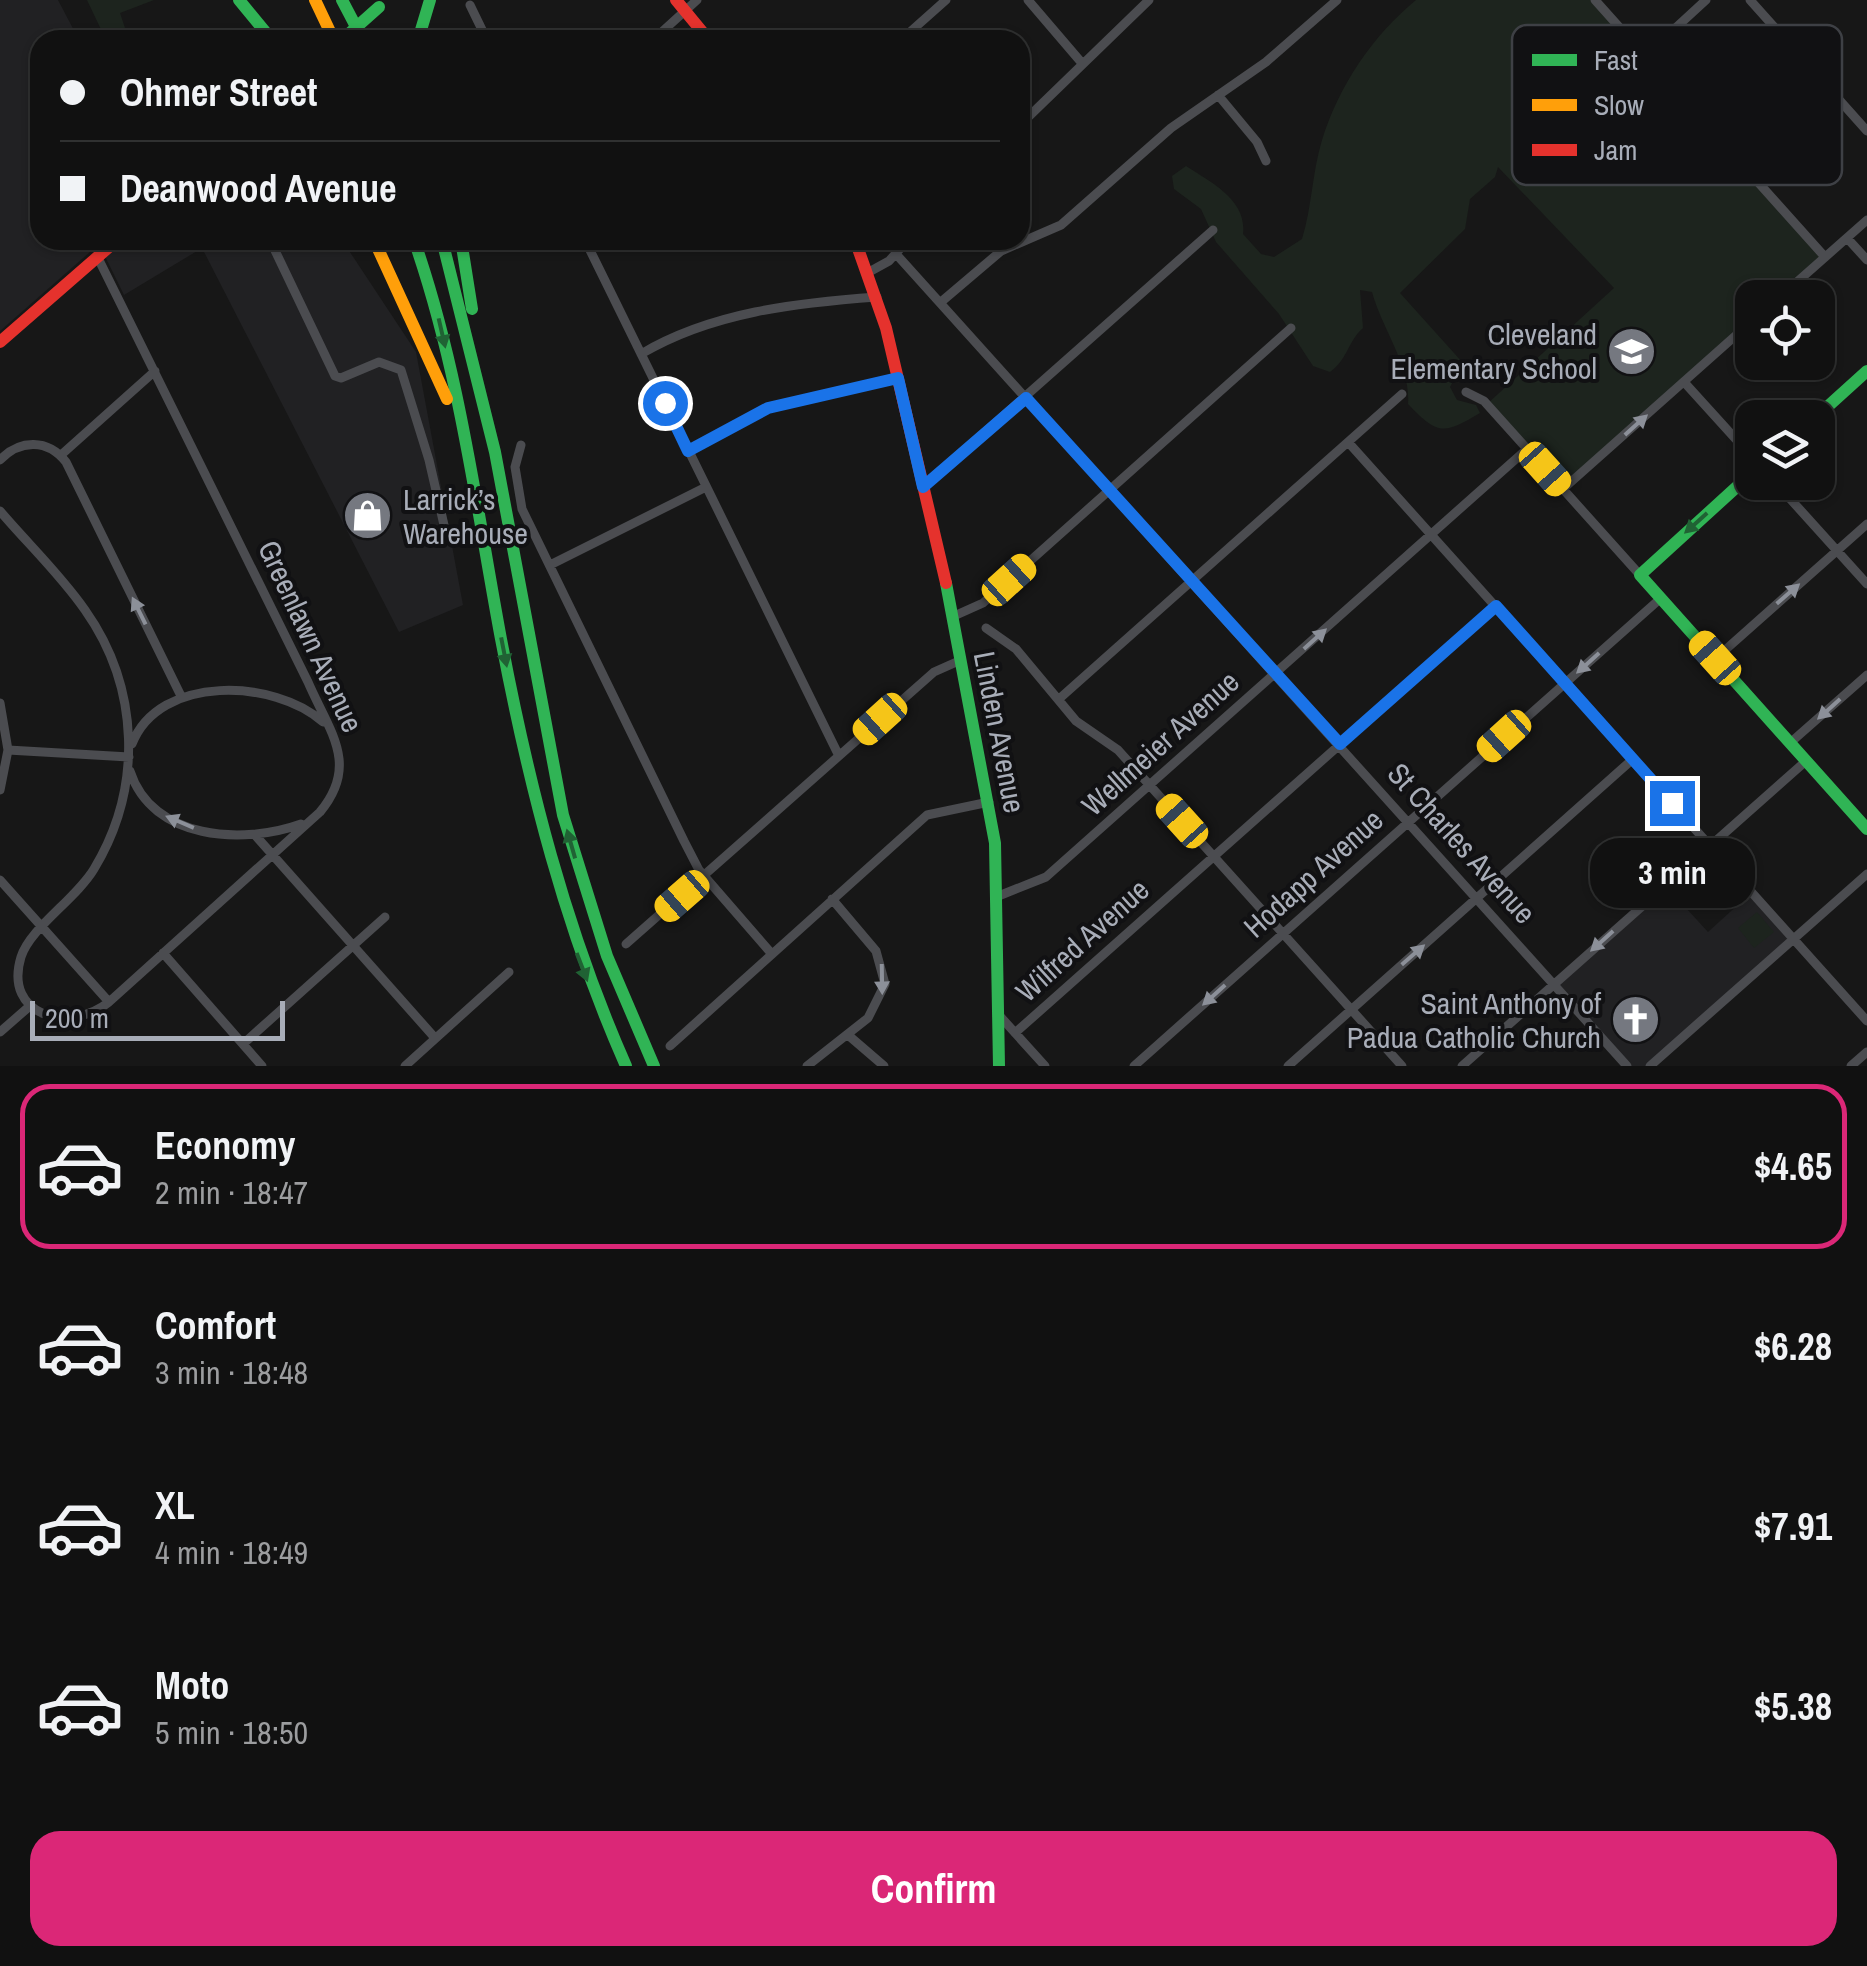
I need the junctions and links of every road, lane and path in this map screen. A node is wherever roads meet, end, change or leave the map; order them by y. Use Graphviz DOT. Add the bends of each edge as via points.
graph roads {
  1 [pos="238,0"];
  2 [pos="315,0"];
  3 [pos="342,0"];
  4 [pos="430,0"];
  5 [pos="697,0"];
  6 [pos="946,0"];
  7 [pos="1028,0"];
  8 [pos="1149,0"];
  9 [pos="1336,0"];
  10 [pos="1595,0"];
  11 [pos="1706,0"];
  12 [pos="1750,0"];
  13 [pos="383,2"];
  14 [pos="470,5"];
  15 [pos="681,5"];
  16 [pos="1617,25"];
  17 [pos="1679,25"];
  18 [pos="1772,25"];
  19 [pos="264,30"];
  20 [pos="332,30"];
  21 [pos="350,30"];
  22 [pos="358,30"];
  23 [pos="421,30"];
  24 [pos="481,30"];
  25 [pos="661,30"];
  26 [pos="700,30"];
  27 [pos="912,30"];
  28 [pos="1081,62"];
  29 [pos="1218,95"];
  30 [pos="1842,103"];
  31 [pos="1030,115"];
  32 [pos="1867,131"];
  33 [pos="1266,161"];
  34 [pos="1761,185"];
  35 [pos="1867,220"];
  36 [pos="1214,230"];
  37 [pos="1030,238"];
  38 [pos="1847,238"];
  39 [pos="104,250"];
  40 [pos="275,250"];
  41 [pos="379,250"];
  42 [pos="417,250"];
  43 [pos="444,250"];
  44 [pos="462,250"];
  45 [pos="590,250"];
  46 [pos="859,250"];
  47 [pos="899,250"];
  48 [pos="1003,250"];
  49 [pos="896,254"];
  50 [pos="97,256"];
  51 [pos="1825,257"];
  52 [pos="1867,260"];
  53 [pos="869,272"];
  54 [pos="1799,280"];
  55 [pos="877,297"];
  56 [pos="941,302"];
  57 [pos="1291,328"];
  58 [pos="1735,336"];
  59 [pos="0,342"];
  60 [pos="640,354"];
  61 [pos="155,371"];
  62 [pos="1867,372"];
  63 [pos="898,378"];
  64 [pos="1684,382"];
  65 [pos="1466,392"];
  66 [pos="1402,394"];
  67 [pos="1026,398"];
  68 [pos="1835,400"];
  69 [pos="488,424"];
  70 [pos="1735,438"];
  71 [pos="1348,442"];
  72 [pos="522,445"];
  73 [pos="1526,449"];
  74 [pos="688,451"];
  75 [pos="2,454"];
  76 [pos="60,456"];
  77 [pos="468,458"];
  78 [pos="706,487"];
  79 [pos="923,487"];
  80 [pos="1735,488"];
  81 [pos="1563,489"];
  82 [pos="1109,490"];
  83 [pos="1791,500"];
  84 [pos="0,511"];
  85 [pos="1867,524"];
  86 [pos="1431,535"];
  87 [pos="447,538"];
  88 [pos="1837,550"];
  89 [pos="550,564"];
  90 [pos="1640,575"];
  91 [pos="1191,582"];
  92 [pos="1867,584"];
  93 [pos="1661,598"];
  94 [pos="1496,606"];
  95 [pos="954,616"];
  96 [pos="986,628"];
  97 [pos="1715,658"];
  98 [pos="961,660"];
  99 [pos="1276,674"];
  100 [pos="1867,676"];
  101 [pos="1565,683"];
  102 [pos="182,698"];
  103 [pos="1059,699"];
  104 [pos="0,703"];
  105 [pos="326,726"];
  106 [pos="1340,744"];
  107 [pos="1790,744"];
  108 [pos="8,750"];
  109 [pos="839,756"];
  110 [pos="130,757"];
  111 [pos="1633,759"];
  112 [pos="1806,761"];
  113 [pos="1150,785"];
  114 [pos="0,790"];
  115 [pos="989,802"];
  116 [pos="308,822"];
  117 [pos="1408,822"];
  118 [pos="1867,829"];
  119 [pos="255,835"];
  120 [pos="1710,845"];
  121 [pos="273,854"];
  122 [pos="1214,856"];
  123 [pos="1867,874"];
  124 [pos="704,876"];
  125 [pos="0,880"];
  126 [pos="996,897"];
  127 [pos="1477,898"];
  128 [pos="832,899"];
  129 [pos="385,917"];
  130 [pos="43,928"];
  131 [pos="1282,933"];
  132 [pos="1794,939"];
  133 [pos="626,944"];
  134 [pos="353,946"];
  135 [pos="164,953"];
  136 [pos="771,953"];
  137 [pos="509,972"];
  138 [pos="1554,984"];
  139 [pos="109,1002"];
  140 [pos="31,1005"];
  141 [pos="1351,1010"];
  142 [pos="998,1014"];
  143 [pos="1867,1021"];
  144 [pos="0,1032"];
  145 [pos="1016,1033"];
  146 [pos="848,1034"];
  147 [pos="435,1038"];
  148 [pos="243,1044"];
  149 [pos="670,1046"];
  150 [pos="1867,1052"];
  151 [pos="262,1066"];
  152 [pos="405,1066"];
  153 [pos="626,1066"];
  154 [pos="654,1066"];
  155 [pos="807,1066"];
  156 [pos="884,1066"];
  157 [pos="999,1066"];
  158 [pos="1046,1066"];
  159 [pos="1134,1066"];
  160 [pos="1288,1066"];
  161 [pos="1402,1066"];
  162 [pos="1462,1066"];
  163 [pos="1627,1066"];
  164 [pos="1650,1066"];
  165 [pos="1851,1066"];
  1 -- 19 [label="main road"];
  2 -- 20 [label="main road"];
  3 -- 22 [label="main road"];
  4 -- 23 [label="main road"];
  5 -- 15 [label="street"];
  6 -- 27 [label="street"];
  7 -- 28 [label="street"];
  8 -- 28 [label="street"];
  9 -- 29 [label="street"];
  10 -- 16 [label="street"];
  11 -- 17 [label="street"];
  12 -- 18 [label="street"];
  13 -- 21 [label="main road, bridge"];
  14 -- 24 [label="street"];
  15 -- 25 [label="street"];
  15 -- 26 [label="main road"];
  28 -- 31 [label="street"];
  29 -- 33 [label="street"];
  29 -- 37 [label="street" via="1061,224"];
  30 -- 32 [label="street"];
  34 -- 51 [label="street"];
  35 -- 38 [label="street"];
  36 -- 67 [label="street"];
  38 -- 51 [label="street"];
  38 -- 52 [label="street"];
  39 -- 50 [label="main road"];
  40 -- 87 [label="street" via="338,378 379,362 401,370"];
  41 -- 77 [label="main road" via="434,364"];
  42 -- 77 [label="main road, one-way" via="443,334"];
  43 -- 69 [label="main road"];
  44 -- 69 [label="main road"];
  45 -- 60 [label="street"];
  46 -- 53 [label="main road, Linden Avenue"];
  47 -- 49 [label="street"];
  48 -- 56 [label="street"];
  49 -- 53 [label="street"];
  49 -- 56 [label="street, St Charles Avenue"];
  50 -- 59 [label="main road"];
  50 -- 61 [label="street, Greenlawn Avenue"];
  51 -- 54 [label="street"];
  53 -- 55 [label="main road, Linden Avenue"];
  55 -- 60 [label="street" via="800,302 703,324"];
  55 -- 63 [label="main road, Linden Avenue"];
  56 -- 67 [label="street, St Charles Avenue"];
  57 -- 82 [label="street"];
  58 -- 64 [label="street"];
  60 -- 74 [label="street"];
  61 -- 76 [label="street"];
  61 -- 105 [label="street, Greenlawn Avenue"];
  62 -- 68 [label="main road"];
  63 -- 74 [label="street" via="768,408"];
  63 -- 79 [label="main road, Linden Avenue"];
  64 -- 70 [label="street"];
  81 -- 64 [label="street, one-way"];
  65 -- 73 [label="street" via="1484,401"];
  66 -- 71 [label="street"];
  67 -- 79 [label="street"];
  67 -- 82 [label="street, St Charles Avenue"];
  154 -- 69 [label="main road, one-way" via="607,956 563,816"];
  71 -- 86 [label="street"];
  71 -- 91 [label="street"];
  72 -- 89 [label="street" via="515,462 518,498"];
  73 -- 81 [label="street"];
  73 -- 86 [label="street, Wellmeier Avenue"];
  74 -- 78 [label="street"];
  75 -- 76 [label="street" via="30,444"];
  102 -- 76 [label="street, one-way"];
  77 -- 153 [label="main road, one-way" via="545,851 570,934"];
  78 -- 89 [label="street"];
  78 -- 109 [label="street"];
  79 -- 95 [label="main road, Linden Avenue"];
  80 -- 90 [label="main road, one-way"];
  81 -- 90 [label="street"];
  82 -- 91 [label="street, St Charles Avenue"];
  82 -- 95 [label="street" via="983,603"];
  83 -- 88 [label="street"];
  84 -- 110 [label="street" via="101,635 120,684"];
  85 -- 88 [label="street"];
  86 -- 94 [label="street"];
  99 -- 86 [label="street, Wellmeier Avenue, one-way"];
  88 -- 92 [label="street"];
  97 -- 88 [label="street, one-way"];
  89 -- 124 [label="street"];
  90 -- 93 [label="main road"];
  91 -- 99 [label="street, St Charles Avenue"];
  91 -- 103 [label="street"];
  93 -- 97 [label="main road"];
  93 -- 101 [label="street, Hodapp Avenue, one-way"];
  94 -- 101 [label="street"];
  94 -- 106 [label="street, Wilfred Avenue"];
  95 -- 98 [label="main road, Linden Avenue"];
  96 -- 103 [label="street" via="1007,640"];
  97 -- 107 [label="main road"];
  98 -- 109 [label="street" via="934,672"];
  98 -- 115 [label="main road, Linden Avenue"];
  99 -- 106 [label="street, St Charles Avenue"];
  99 -- 113 [label="street, Wellmeier Avenue"];
  100 -- 107 [label="street, one-way"];
  101 -- 111 [label="street"];
  101 -- 117 [label="street, Hodapp Avenue"];
  102 -- 105 [label="street" via="234,691 266,696"];
  102 -- 110 [label="street" via="145,721"];
  103 -- 113 [label="street"];
  104 -- 108 [label="street"];
  105 -- 116 [label="street, Greenlawn Avenue" via="342,770 331,798"];
  106 -- 117 [label="street, St Charles Avenue"];
  106 -- 122 [label="street, Wilfred Avenue"];
  107 -- 112 [label="main road"];
  108 -- 110 [label="street"];
  108 -- 114 [label="street"];
  109 -- 124 [label="street"];
  119 -- 110 [label="street, one-way" via="203,831 168,818 140,794"];
  110 -- 130 [label="street" via="100,860"];
  111 -- 120 [label="street"];
  111 -- 127 [label="street"];
  112 -- 118 [label="main road"];
  112 -- 120 [label="street"];
  113 -- 122 [label="street"];
  113 -- 126 [label="street, Wellmeier Avenue" via="1046,877"];
  115 -- 126 [label="main road, Linden Avenue"];
  115 -- 128 [label="street" via="928,815"];
  116 -- 119 [label="street"];
  116 -- 121 [label="street, Greenlawn Avenue"];
  117 -- 127 [label="street, St Charles Avenue"];
  117 -- 131 [label="street, Hodapp Avenue"];
  119 -- 121 [label="street"];
  120 -- 132 [label="street"];
  120 -- 138 [label="street, one-way"];
  121 -- 134 [label="street"];
  121 -- 135 [label="street, Greenlawn Avenue"];
  122 -- 131 [label="street"];
  122 -- 145 [label="street, Wilfred Avenue"];
  123 -- 132 [label="street"];
  124 -- 133 [label="street"];
  124 -- 136 [label="street"];
  125 -- 130 [label="street"];
  126 -- 142 [label="main road, Linden Avenue"];
  127 -- 138 [label="street, St Charles Avenue"];
  141 -- 127 [label="street, one-way"];
  128 -- 136 [label="street"];
  128 -- 146 [label="street, one-way" via="876,951 886,978 875,1011"];
  129 -- 134 [label="street"];
  130 -- 139 [label="street"];
  130 -- 140 [label="street" via="19,965"];
  131 -- 141 [label="street"];
  131 -- 159 [label="street, Hodapp Avenue, one-way"];
  132 -- 143 [label="street"];
  132 -- 164 [label="street"];
  134 -- 147 [label="street"];
  134 -- 148 [label="street"];
  135 -- 139 [label="street, Greenlawn Avenue"];
  135 -- 148 [label="street"];
  136 -- 149 [label="street"];
  137 -- 147 [label="street"];
  138 -- 162 [label="street"];
  138 -- 163 [label="street, St Charles Avenue"];
  139 -- 140 [label="street, Greenlawn Avenue" via="67,1021"];
  140 -- 144 [label="street"];
  141 -- 160 [label="street"];
  141 -- 161 [label="street"];
  142 -- 145 [label="street"];
  142 -- 157 [label="main road, Linden Avenue"];
  145 -- 158 [label="street"];
  146 -- 155 [label="street"];
  146 -- 156 [label="street"];
  147 -- 152 [label="street"];
  148 -- 151 [label="street"];
  150 -- 165 [label="street"];
}
